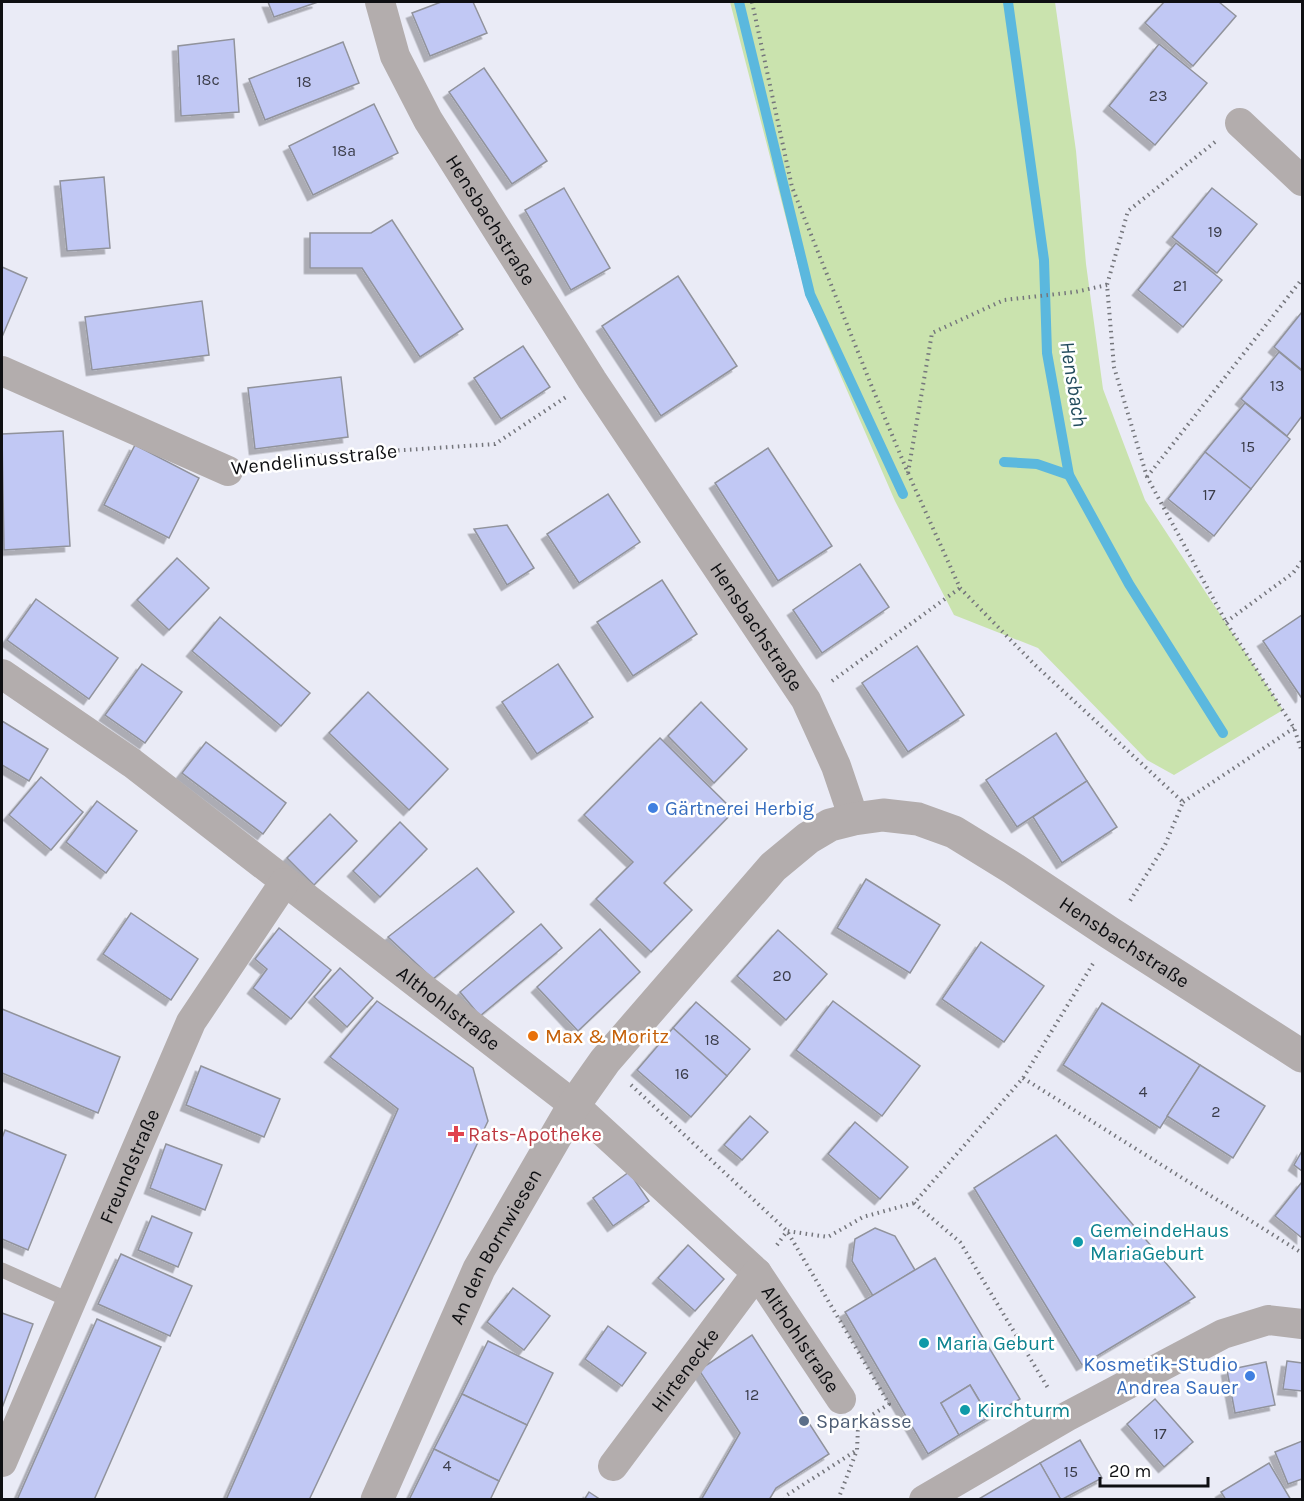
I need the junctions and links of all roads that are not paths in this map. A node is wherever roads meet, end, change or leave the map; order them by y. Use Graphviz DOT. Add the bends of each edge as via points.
graph roads {
  1 [pos="380,2"];
  2 [pos="1240,123"];
  3 [pos="1302,181"];
  4 [pos="2,371"];
  5 [pos="228,471"];
  6 [pos="2,674"];
  7 [pos="854,819"];
  8 [pos="285,883"];
  9 [pos="1302,1056"];
  10 [pos="574,1105"];
  11 [pos="2,1270"];
  12 [pos="757,1273"];
  13 [pos="70,1301"];
  14 [pos="1302,1324"];
  15 [pos="842,1399"];
  16 [pos="2,1462"];
  17 [pos="613,1467"];
  18 [pos="377,1500"];
  19 [pos="924,1500"];
  1 -- 7 [label="street, Hensbachstraße" via="395,56 428,120 592,380 806,700 836,766"];
  2 -- 3 [label="street"];
  4 -- 5 [label="street, Wendelinusstraße"];
  6 -- 8 [label="street, Althohlstraße" via="132,763"];
  7 -- 9 [label="street, Hensbachstraße" via="883,815 918,819 954,832"];
  7 -- 10 [label="street, An den Bornwiesen" via="830,825 808,837 773,867 605,1061"];
  8 -- 10 [label="street, Althohlstraße"];
  8 -- 13 [label="street, Freundstraße" via="191,1022"];
  10 -- 12 [label="street, Althohlstraße"];
  10 -- 18 [label="street, An den Bornwiesen" via="479,1269"];
  11 -- 13 [label="lane"];
  12 -- 15 [label="street, Althohlstraße"];
  12 -- 17 [label="street, Hirtenecke"];
  13 -- 16 [label="street, Freundstraße"];
  14 -- 19 [label="street" via="1268,1320 1223,1334 1066,1417"];
}
